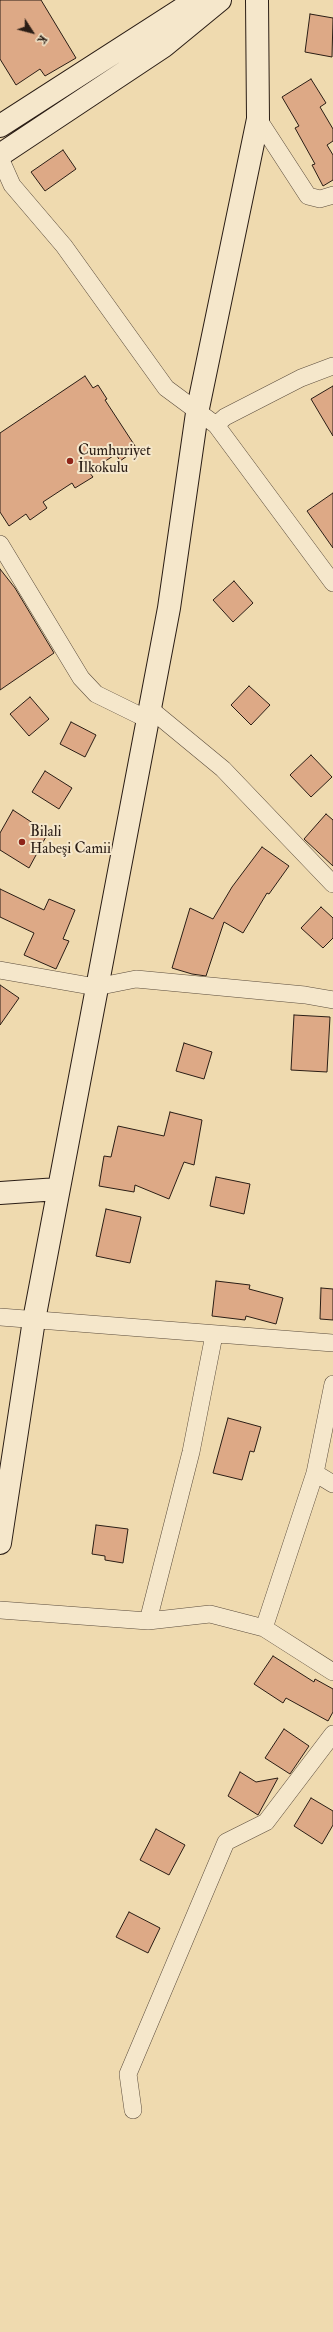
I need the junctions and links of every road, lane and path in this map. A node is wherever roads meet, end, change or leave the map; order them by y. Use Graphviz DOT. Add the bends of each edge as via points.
graph roads {
  1 [pos="220,0"];
  2 [pos="257,0"];
  3 [pos="191,1"];
  4 [pos="258,119"];
  5 [pos="0,126"];
  6 [pos="0,156"];
  7 [pos="333,196"];
  8 [pos="333,366"];
  9 [pos="197,413"];
  10 [pos="216,425"];
  11 [pos="0,544"];
  12 [pos="332,579"];
  13 [pos="148,714"];
  14 [pos="333,884"];
  15 [pos="0,970"];
  16 [pos="96,987"];
  17 [pos="333,1000"];
  18 [pos="58,1188"];
  19 [pos="0,1193"];
  20 [pos="0,1318"];
  21 [pos="34,1320"];
  22 [pos="214,1335"];
  23 [pos="333,1343"];
  24 [pos="333,1384"];
  25 [pos="315,1474"];
  26 [pos="333,1484"];
  27 [pos="0,1543"];
  28 [pos="0,1610"];
  29 [pos="148,1621"];
  30 [pos="264,1628"];
  31 [pos="333,1672"];
  32 [pos="333,1734"];
  33 [pos="133,2110"];
  1 -- 6 [label="street" via="164,46"];
  2 -- 4 [label="street"];
  3 -- 5 [label="street"];
  4 -- 7 [label="street" via="308,196 320,199"];
  4 -- 9 [label="street"];
  6 -- 9 [label="street" via="12,185 64,246 166,388"];
  8 -- 10 [label="street" via="294,382 225,417"];
  9 -- 10 [label="street"];
  9 -- 13 [label="street" via="169,608"];
  10 -- 12 [label="street"];
  11 -- 13 [label="street" via="81,678 96,694"];
  13 -- 14 [label="street" via="223,769"];
  13 -- 16 [label="street"];
  15 -- 16 [label="street"];
  16 -- 17 [label="street" via="136,979 305,995"];
  16 -- 18 [label="street"];
  18 -- 19 [label="street"];
  18 -- 21 [label="street"];
  20 -- 21 [label="street"];
  21 -- 22 [label="street"];
  21 -- 27 [label="street"];
  22 -- 23 [label="street"];
  22 -- 29 [label="street" via="191,1452"];
  24 -- 25 [label="street"];
  25 -- 26 [label="street"];
  25 -- 30 [label="street"];
  28 -- 29 [label="street"];
  29 -- 30 [label="street" via="210,1614"];
  30 -- 31 [label="street"];
  32 -- 33 [label="street" via="266,1822 226,1842 128,2074"];
}
